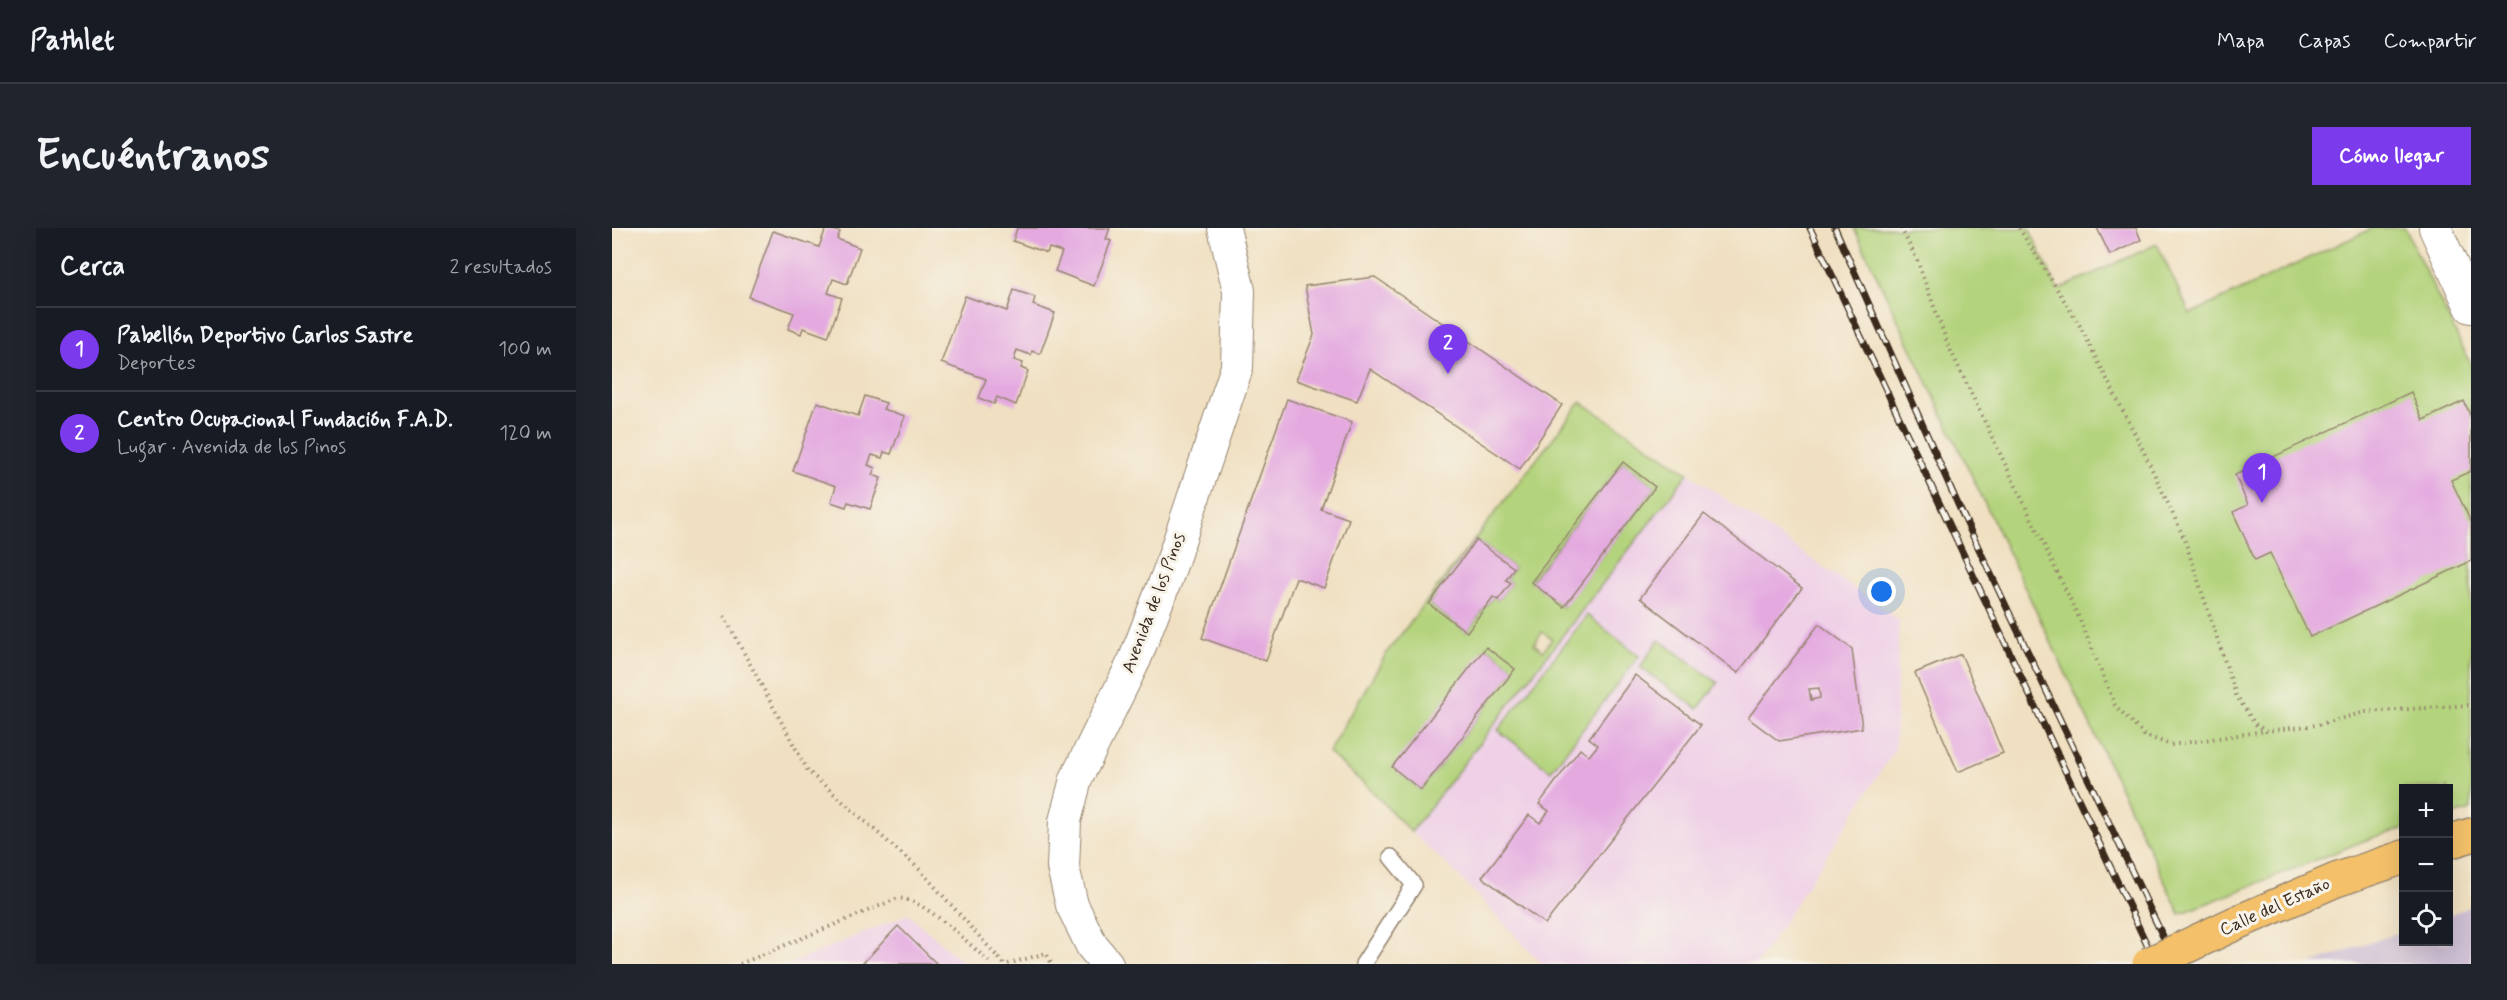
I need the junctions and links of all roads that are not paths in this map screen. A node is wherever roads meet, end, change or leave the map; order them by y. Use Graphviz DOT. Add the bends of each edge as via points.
graph roads {
  1 [pos="1224,228"];
  2 [pos="2446,232"];
  3 [pos="2471,307"];
  4 [pos="2471,834"];
  5 [pos="2453,840"];
  6 [pos="1391,857"];
  7 [pos="2399,858"];
  8 [pos="1107,964"];
  9 [pos="1363,964"];
  10 [pos="2149,964"];
  1 -- 8 [label="street, Avenida de los Pinos" via="1239,291 1237,367 1168,574 1135,659 1076,779 1065,821 1062,867 1072,905 1092,946"];
  2 -- 3 [label="street"];
  4 -- 5 [label="main road"];
  6 -- 9 [label="lane" via="1414,885"];
  7 -- 10 [label="main road, Calle del Estaño, bridge" via="2336,880"];
}
